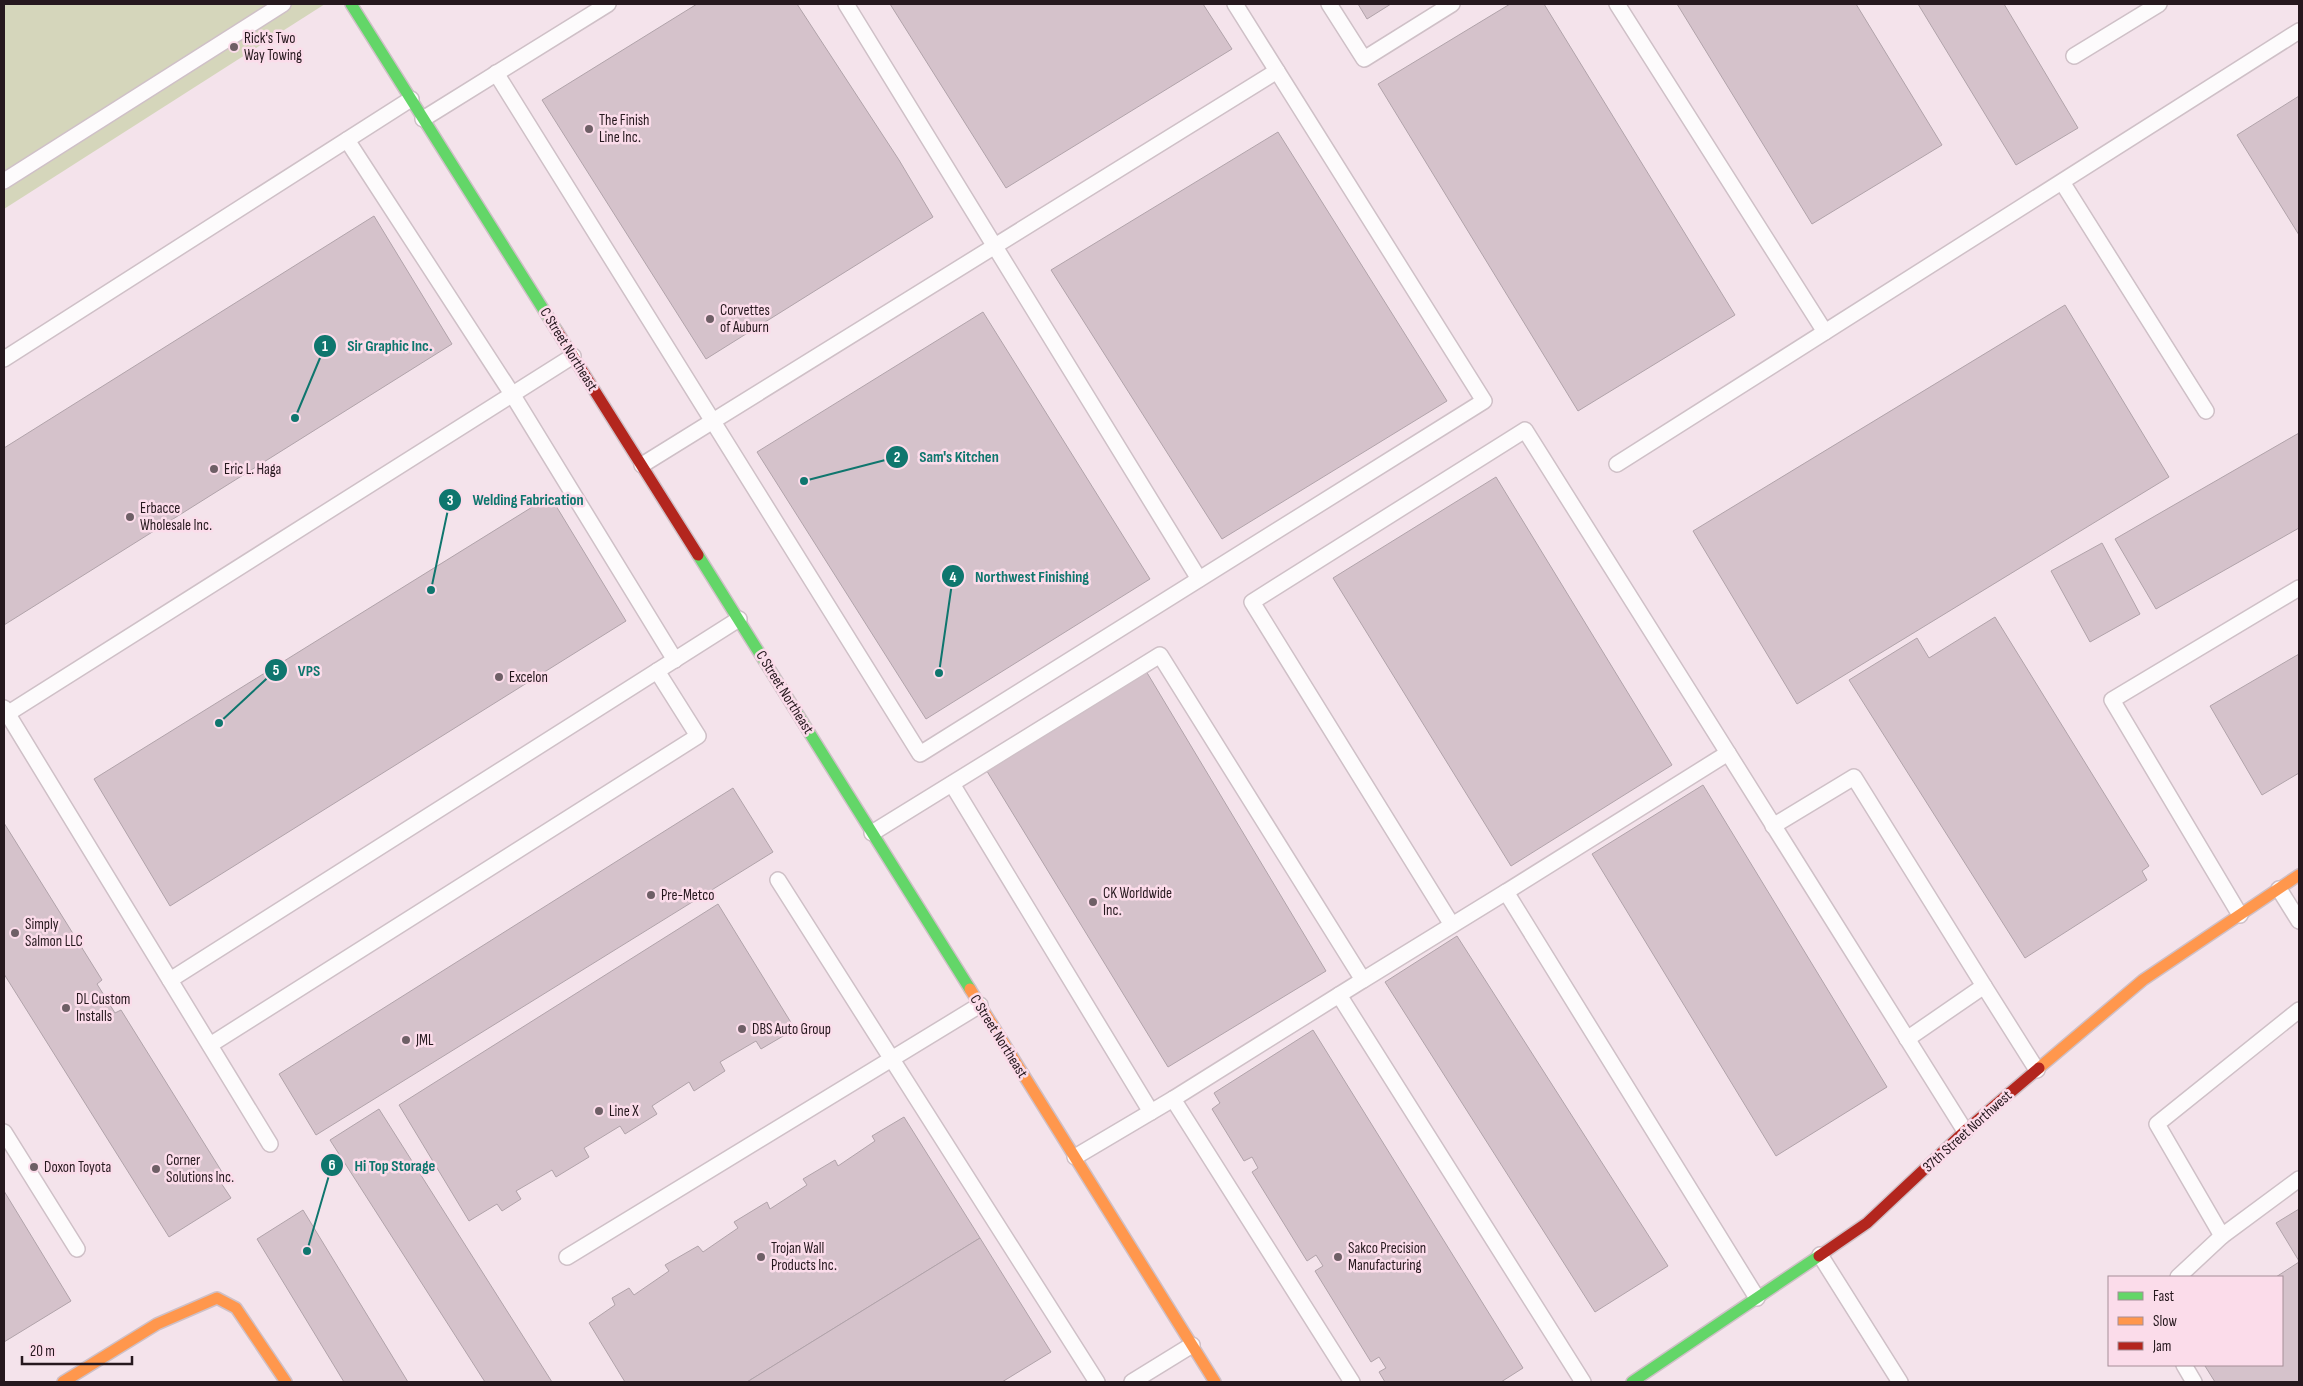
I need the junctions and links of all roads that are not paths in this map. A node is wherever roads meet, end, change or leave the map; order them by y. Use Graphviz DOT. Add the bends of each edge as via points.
graph roads {
  1 [pos="283,4"];
  2 [pos="351,4"];
  3 [pos="608,4"];
  4 [pos="846,4"];
  5 [pos="1235,4"];
  6 [pos="1329,4"];
  7 [pos="1452,4"];
  8 [pos="1617,4"];
  9 [pos="2159,4"];
  10 [pos="2299,31"];
  11 [pos="2074,56"];
  12 [pos="1277,71"];
  13 [pos="496,73"];
  14 [pos="411,99"];
  15 [pos="423,119"];
  16 [pos="347,140"];
  17 [pos="4,181"];
  18 [pos="2062,182"];
  19 [pos="995,246"];
  20 [pos="1825,332"];
  21 [pos="573,356"];
  22 [pos="4,359"];
  23 [pos="512,394"];
  24 [pos="2206,411"];
  25 [pos="713,421"];
  26 [pos="1617,464"];
  27 [pos="642,465"];
  28 [pos="1199,579"];
  29 [pos="2299,588"];
  30 [pos="739,619"];
  31 [pos="675,660"];
  32 [pos="657,671"];
  33 [pos="6,711"];
  34 [pos="1728,754"];
  35 [pos="952,784"];
  36 [pos="1773,826"];
  37 [pos="872,833"];
  38 [pos="2299,875"];
  39 [pos="778,880"];
  40 [pos="2279,889"];
  41 [pos="1506,892"];
  42 [pos="2240,915"];
  43 [pos="2299,921"];
  44 [pos="1452,925"];
  45 [pos="170,980"];
  46 [pos="1363,980"];
  47 [pos="1984,986"];
  48 [pos="1339,995"];
  49 [pos="980,1005"];
  50 [pos="2299,1010"];
  51 [pos="1907,1039"];
  52 [pos="210,1045"];
  53 [pos="892,1059"];
  54 [pos="2037,1070"];
  55 [pos="1174,1099"];
  56 [pos="1151,1112"];
  57 [pos="1965,1131"];
  58 [pos="4,1132"];
  59 [pos="270,1144"];
  60 [pos="1075,1158"];
  61 [pos="2299,1179"];
  62 [pos="2222,1236"];
  63 [pos="77,1249"];
  64 [pos="1820,1255"];
  65 [pos="567,1258"];
  66 [pos="2179,1276"];
  67 [pos="1757,1298"];
  68 [pos="1192,1345"];
  69 [pos="2185,1366"];
  70 [pos="71,1380"];
  71 [pos="286,1382"];
  72 [pos="1097,1382"];
  73 [pos="1132,1382"];
  74 [pos="1215,1382"];
  75 [pos="1352,1382"];
  76 [pos="1583,1382"];
  77 [pos="1632,1382"];
  78 [pos="1900,1382"];
  79 [pos="2194,1382"];
  1 -- 17 [label="lane"];
  2 -- 14 [label="street, C Street Northeast"];
  3 -- 13 [label="lane"];
  4 -- 19 [label="lane"];
  5 -- 12 [label="lane"];
  6 -- 7 [label="lane" via="1364,59"];
  8 -- 20 [label="lane"];
  9 -- 11 [label="lane"];
  10 -- 18 [label="lane"];
  12 -- 19 [label="lane"];
  12 -- 28 [label="lane" via="1484,401"];
  13 -- 15 [label="lane"];
  13 -- 25 [label="lane"];
  14 -- 15 [label="street, C Street Northeast"];
  14 -- 16 [label="lane"];
  15 -- 21 [label="street, C Street Northeast"];
  16 -- 22 [label="lane"];
  16 -- 23 [label="lane"];
  18 -- 20 [label="lane"];
  18 -- 24 [label="lane"];
  19 -- 25 [label="lane"];
  19 -- 28 [label="lane"];
  20 -- 26 [label="lane"];
  21 -- 23 [label="lane"];
  21 -- 27 [label="street, C Street Northeast"];
  23 -- 31 [label="lane"];
  23 -- 33 [label="lane"];
  25 -- 27 [label="lane"];
  25 -- 28 [label="lane" via="920,754"];
  27 -- 30 [label="street, C Street Northeast"];
  29 -- 42 [label="lane" via="2112,700"];
  30 -- 31 [label="lane"];
  30 -- 37 [label="street, C Street Northeast"];
  31 -- 32 [label="lane"];
  32 -- 45 [label="lane"];
  32 -- 52 [label="lane" via="698,736"];
  33 -- 45 [label="lane"];
  34 -- 36 [label="lane"];
  34 -- 41 [label="lane"];
  34 -- 44 [label="lane" via="1524,430 1252,602"];
  35 -- 37 [label="lane"];
  35 -- 46 [label="lane" via="1160,655"];
  35 -- 56 [label="lane"];
  36 -- 47 [label="lane" via="1854,777"];
  36 -- 51 [label="lane"];
  37 -- 49 [label="street, C Street Northeast"];
  38 -- 40 [label="street, 37th Street Northwest"];
  39 -- 53 [label="lane"];
  40 -- 42 [label="street, 37th Street Northwest"];
  40 -- 43 [label="lane"];
  41 -- 44 [label="lane"];
  41 -- 67 [label="lane"];
  42 -- 54 [label="street, 37th Street Northwest" via="2143,980"];
  44 -- 46 [label="lane"];
  45 -- 52 [label="lane"];
  46 -- 48 [label="lane"];
  47 -- 51 [label="lane"];
  47 -- 54 [label="lane"];
  48 -- 55 [label="lane"];
  48 -- 76 [label="lane"];
  49 -- 53 [label="lane"];
  49 -- 60 [label="street, C Street Northeast"];
  50 -- 62 [label="lane" via="2157,1124"];
  51 -- 57 [label="lane"];
  52 -- 59 [label="lane"];
  53 -- 65 [label="lane"];
  53 -- 72 [label="lane"];
  54 -- 57 [label="street, 37th Street Northwest"];
  55 -- 56 [label="lane"];
  55 -- 75 [label="lane"];
  56 -- 60 [label="lane"];
  57 -- 64 [label="street, 37th Street Northwest" via="1867,1224"];
  58 -- 63 [label="lane"];
  60 -- 68 [label="street, C Street Northeast"];
  61 -- 62 [label="lane"];
  62 -- 66 [label="lane"];
  64 -- 67 [label="street, 37th Street Northwest"];
  64 -- 78 [label="lane"];
  67 -- 77 [label="street, 37th Street Northwest"];
  68 -- 73 [label="lane"];
  68 -- 74 [label="street, C Street Northeast"];
  69 -- 79 [label="lane"];
  70 -- 71 [label="street" via="157,1324 191,1306 217,1298 236,1308"];
}
